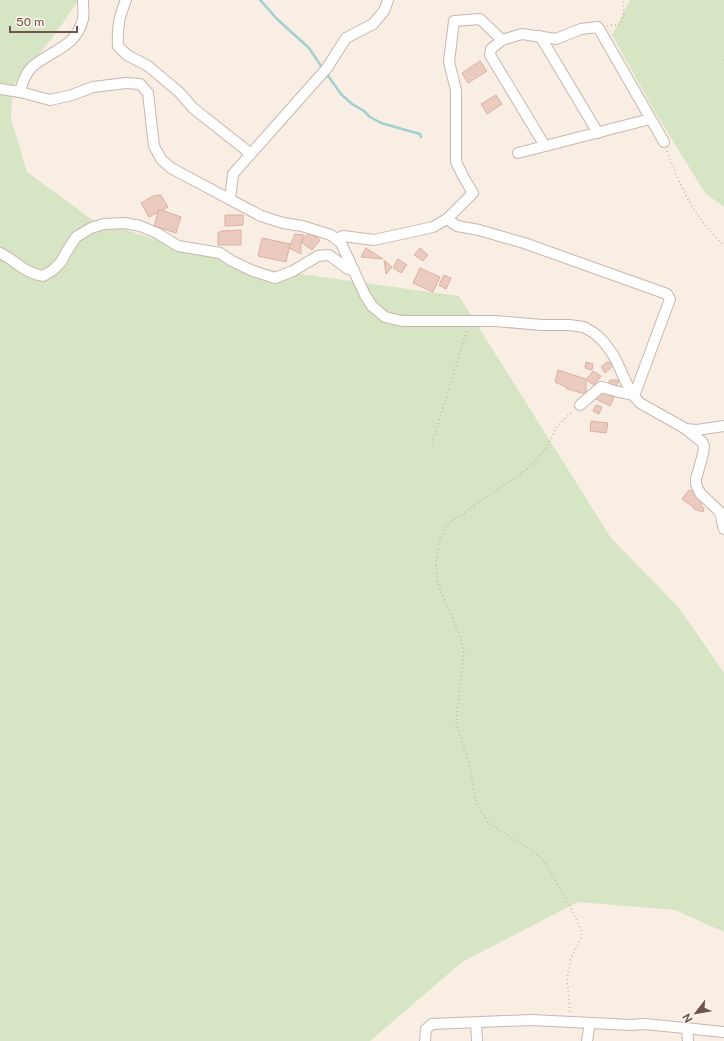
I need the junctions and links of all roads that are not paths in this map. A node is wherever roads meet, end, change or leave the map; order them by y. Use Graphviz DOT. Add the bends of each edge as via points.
graph roads {
  1 [pos="84,0"];
  2 [pos="126,0"];
  3 [pos="388,0"];
  4 [pos="540,36"];
  5 [pos="502,40"];
  6 [pos="0,89"];
  7 [pos="20,92"];
  8 [pos="650,119"];
  9 [pos="598,133"];
  10 [pos="664,142"];
  11 [pos="545,146"];
  12 [pos="518,153"];
  13 [pos="251,154"];
  14 [pos="230,200"];
  15 [pos="447,219"];
  16 [pos="336,239"];
  17 [pos="0,253"];
  18 [pos="354,270"];
  19 [pos="633,395"];
  20 [pos="580,405"];
  21 [pos="724,426"];
  22 [pos="686,429"];
  23 [pos="724,529"];
  24 [pos="476,1023"];
  25 [pos="590,1023"];
  26 [pos="687,1028"];
  27 [pos="724,1032"];
  28 [pos="425,1041"];
  29 [pos="477,1041"];
  30 [pos="587,1041"];
  31 [pos="688,1041"];
  1 -- 7 [label="street" via="83,19 76,35 67,45 32,67 24,78"];
  2 -- 13 [label="street" via="119,18 118,46 127,55 148,66 179,92 193,108"];
  3 -- 13 [label="street" via="384,11 373,24 346,38 327,68"];
  4 -- 5 [label="street" via="522,34"];
  4 -- 8 [label="street" via="556,39 581,29 598,27"];
  4 -- 9 [label="street"];
  5 -- 11 [label="street" via="491,49 490,55"];
  5 -- 15 [label="street" via="480,19 454,21 449,62 456,90 456,162 473,193"];
  6 -- 7 [label="street"];
  7 -- 14 [label="street" via="50,100 93,87 140,84 148,93 154,146 161,159 171,168"];
  8 -- 9 [label="street"];
  8 -- 10 [label="street"];
  9 -- 11 [label="street"];
  11 -- 12 [label="street"];
  13 -- 14 [label="street" via="233,174"];
  14 -- 16 [label="street" via="261,216 302,226"];
  15 -- 16 [label="street" via="433,227 374,240 343,236"];
  15 -- 19 [label="street" via="457,226 524,243 667,294 670,299"];
  16 -- 18 [label="street" via="341,243"];
  17 -- 18 [label="street" via="10,257 31,273 43,276 61,262 76,237 90,228 104,224 126,223 157,233 178,246 220,252 253,271 275,278 318,256 329,255 348,269"];
  18 -- 19 [label="street" via="372,306 385,317 402,321 495,321 584,327 604,341"];
  19 -- 20 [label="street" via="602,387"];
  19 -- 22 [label="street" via="640,403"];
  21 -- 22 [label="street"];
  22 -- 23 [label="street" via="700,439 704,446 696,479 697,489 720,512"];
  24 -- 25 [label="street" via="531,1020"];
  24 -- 28 [label="street" via="432,1024 426,1029"];
  24 -- 29 [label="street"];
  25 -- 26 [label="street"];
  25 -- 30 [label="street"];
  26 -- 27 [label="street"];
  26 -- 31 [label="street"];
}
